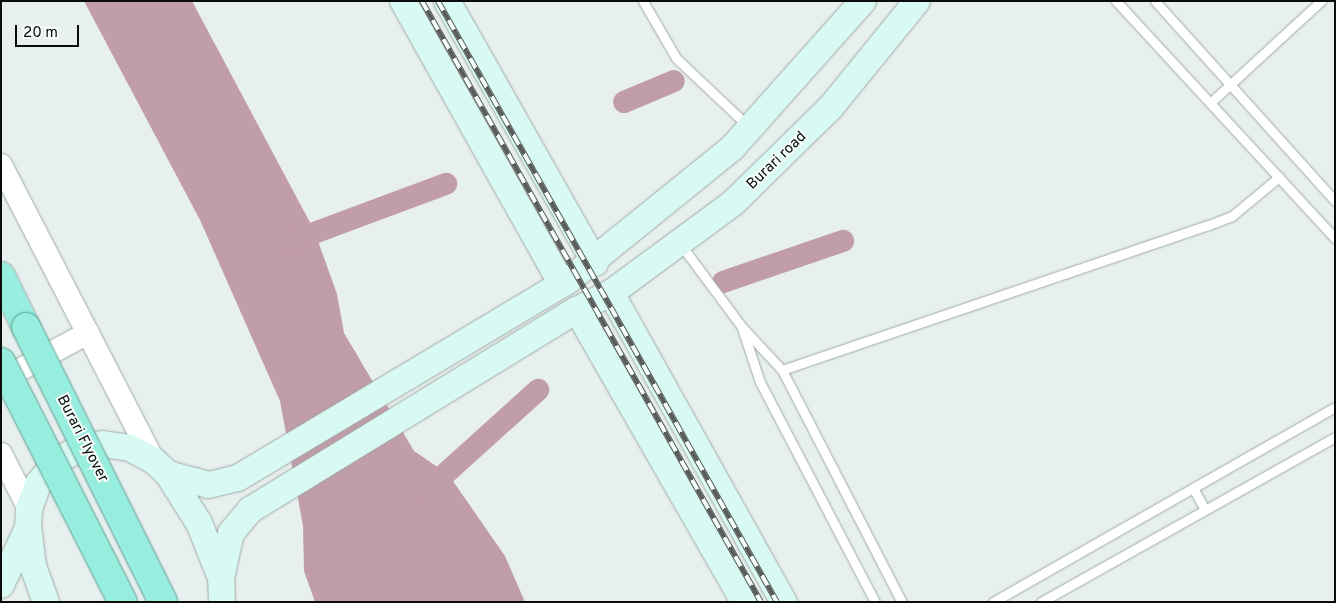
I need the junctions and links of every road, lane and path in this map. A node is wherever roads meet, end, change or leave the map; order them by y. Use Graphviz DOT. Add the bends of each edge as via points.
graph roads {
  1 [pos="403,1"];
  2 [pos="447,1"];
  3 [pos="643,1"];
  4 [pos="863,1"];
  5 [pos="917,1"];
  6 [pos="1116,1"];
  7 [pos="1155,1"];
  8 [pos="1321,1"];
  9 [pos="1230,85"];
  10 [pos="1210,103"];
  11 [pos="750,127"];
  12 [pos="1,165"];
  13 [pos="1279,177"];
  14 [pos="1335,202"];
  15 [pos="1335,238"];
  16 [pos="679,243"];
  17 [pos="595,262"];
  18 [pos="1,276"];
  19 [pos="562,284"];
  20 [pos="611,293"];
  21 [pos="577,310"];
  22 [pos="742,327"];
  23 [pos="88,334"];
  24 [pos="1,362"];
  25 [pos="782,370"];
  26 [pos="1,380"];
  27 [pos="1335,407"];
  28 [pos="1335,437"];
  29 [pos="1,454"];
  30 [pos="160,467"];
  31 [pos="1193,488"];
  32 [pos="1206,510"];
  33 [pos="28,518"];
  34 [pos="1,585"];
  35 [pos="221,590"];
  36 [pos="46,602"];
  37 [pos="123,602"];
  38 [pos="163,602"];
  39 [pos="744,602"];
  40 [pos="784,602"];
  41 [pos="875,602"];
  42 [pos="902,602"];
  43 [pos="993,602"];
  44 [pos="1041,602"];
  1 -- 19 [label="main road"];
  2 -- 17 [label="main road"];
  3 -- 11 [label="lane" via="676,58"];
  4 -- 11 [label="main road"];
  5 -- 16 [label="main road, Burari road" via="868,64 788,152 733,203"];
  6 -- 10 [label="lane"];
  7 -- 9 [label="lane"];
  8 -- 9 [label="lane"];
  9 -- 10 [label="lane"];
  9 -- 14 [label="lane"];
  10 -- 13 [label="lane"];
  11 -- 17 [label="main road" via="733,146"];
  12 -- 23 [label="street"];
  13 -- 15 [label="lane"];
  13 -- 25 [label="lane" via="1232,216"];
  16 -- 20 [label="main road, Burari road"];
  16 -- 22 [label="lane"];
  17 -- 19 [label="main road"];
  18 -- 38 [label="highway, Burari Flyover, bridge"];
  19 -- 30 [label="main road" via="238,478 209,485"];
  20 -- 21 [label="main road, Burari road"];
  20 -- 40 [label="main road"];
  21 -- 35 [label="main road, Burari road" via="250,510 231,534"];
  21 -- 39 [label="main road"];
  22 -- 25 [label="lane"];
  22 -- 41 [label="lane" via="760,382"];
  23 -- 26 [label="street"];
  23 -- 30 [label="street"];
  24 -- 37 [label="highway, bridge"];
  25 -- 42 [label="lane"];
  27 -- 31 [label="lane"];
  28 -- 32 [label="lane"];
  29 -- 33 [label="street"];
  30 -- 33 [label="main road" via="121,446 104,444 77,449 55,463 38,484"];
  30 -- 35 [label="main road" via="199,523"];
  31 -- 32 [label="lane"];
  31 -- 43 [label="lane"];
  32 -- 44 [label="lane"];
  33 -- 34 [label="main road"];
  33 -- 36 [label="main road" via="33,566"];
}
